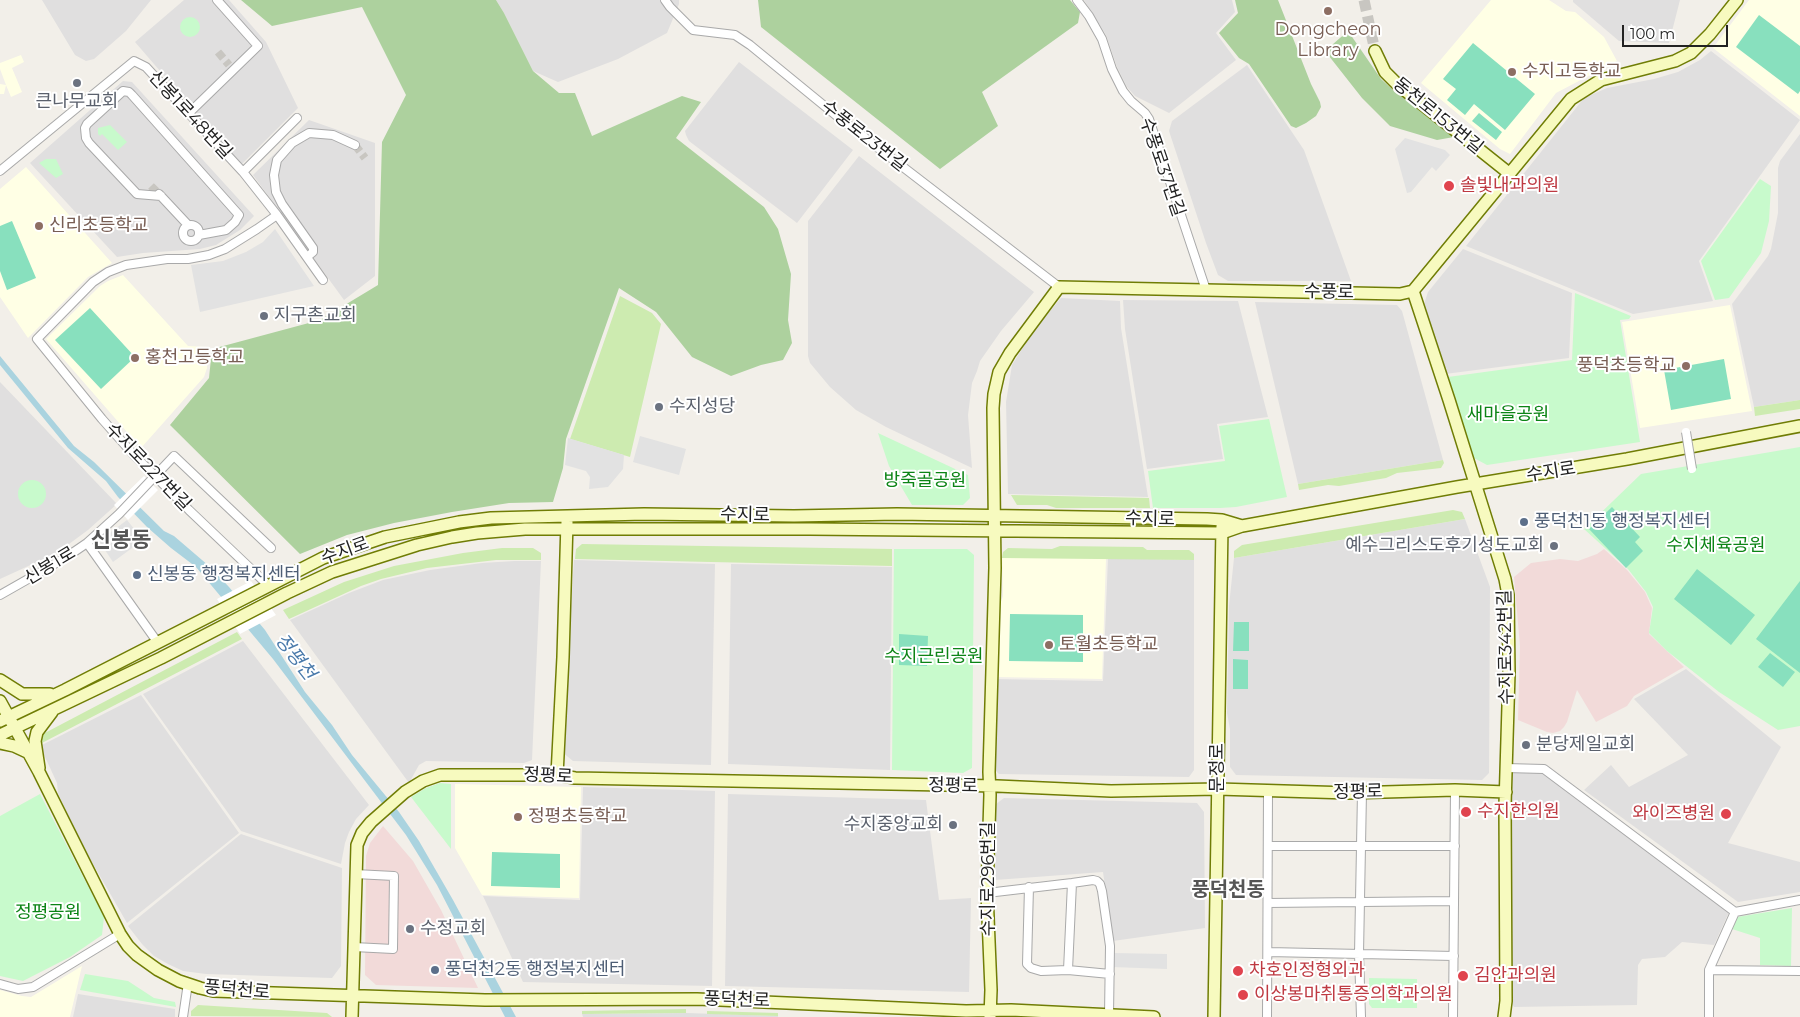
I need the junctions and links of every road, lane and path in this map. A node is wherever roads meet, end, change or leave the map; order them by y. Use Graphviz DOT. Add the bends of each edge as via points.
graph roads {
  1 [pos="217,0"];
  2 [pos="665,0"];
  3 [pos="1077,0"];
  4 [pos="1737,0"];
  5 [pos="1375,51"];
  6 [pos="189,113"];
  7 [pos="297,118"];
  8 [pos="354,145"];
  9 [pos="0,171"];
  10 [pos="243,172"];
  11 [pos="1510,174"];
  12 [pos="277,215"];
  13 [pos="188,226"];
  14 [pos="199,235"];
  15 [pos="191,240"];
  16 [pos="307,257"];
  17 [pos="191,258"];
  18 [pos="323,280"];
  19 [pos="1059,287"];
  20 [pos="1206,290"];
  21 [pos="1413,291"];
  22 [pos="1800,426"];
  23 [pos="1686,432"];
  24 [pos="1692,469"];
  25 [pos="154,476"];
  26 [pos="1474,484"];
  27 [pos="994,515"];
  28 [pos="567,516"];
  29 [pos="1222,520"];
  30 [pos="1242,526"];
  31 [pos="567,530"];
  32 [pos="994,531"];
  33 [pos="1222,533"];
  34 [pos="88,543"];
  35 [pos="271,548"];
  36 [pos="265,588"];
  37 [pos="0,595"];
  38 [pos="158,643"];
  39 [pos="0,680"];
  40 [pos="57,694"];
  41 [pos="0,701"];
  42 [pos="57,707"];
  43 [pos="4,719"];
  44 [pos="14,728"];
  45 [pos="0,735"];
  46 [pos="0,743"];
  47 [pos="28,753"];
  48 [pos="1506,768"];
  49 [pos="39,772"];
  50 [pos="557,775"];
  51 [pos="990,787"];
  52 [pos="1218,789"];
  53 [pos="1455,790"];
  54 [pos="1268,791"];
  55 [pos="1362,792"];
  56 [pos="1506,792"];
  57 [pos="1268,846"];
  58 [pos="1455,846"];
  59 [pos="1361,847"];
  60 [pos="355,874"];
  61 [pos="1072,884"];
  62 [pos="1029,887"];
  63 [pos="987,893"];
  64 [pos="1800,900"];
  65 [pos="1454,901"];
  66 [pos="1268,903"];
  67 [pos="1361,903"];
  68 [pos="1735,912"];
  69 [pos="120,934"];
  70 [pos="354,947"];
  71 [pos="1268,952"];
  72 [pos="1359,954"];
  73 [pos="1454,956"];
  74 [pos="1068,970"];
  75 [pos="1709,970"];
  76 [pos="1800,970"];
  77 [pos="1110,974"];
  78 [pos="188,983"];
  79 [pos="0,984"];
  80 [pos="352,996"];
  81 [pos="990,1014"];
  82 [pos="1109,1015"];
  83 [pos="183,1017"];
  84 [pos="352,1017"];
  85 [pos="1154,1017"];
  86 [pos="1214,1017"];
  87 [pos="1267,1017"];
  88 [pos="1361,1017"];
  89 [pos="1453,1017"];
  90 [pos="1504,1017"];
  91 [pos="1709,1017"];
  1 -- 6 [label="street" via="258,46 232,67"];
  2 -- 19 [label="street, 수풍로23번길" via="693,30 735,34"];
  3 -- 20 [label="street, 수풍로37번길" via="1102,39 1123,91 1149,118"];
  4 -- 11 [label="street" via="1691,53 1675,61 1609,77 1575,95"];
  5 -- 11 [label="street, 동천로153번길" via="1385,72 1397,84"];
  6 -- 9 [label="street, 신봉1로48번길" via="146,67 134,60"];
  6 -- 10 [label="street, 신봉1로48번길"];
  7 -- 10 [label="street"];
  8 -- 16 [label="street" via="333,135 309,134 292,142 277,160 274,175 276,192 313,248"];
  10 -- 12 [label="street, 신봉1로48번길"];
  11 -- 21 [label="street"];
  12 -- 16 [label="street, 신봉1로48번길"];
  12 -- 17 [label="street" via="225,249"];
  13 -- 14 [label="street" via="196,226"];
  13 -- 14 [label="street" via="159,195 137,194 86,138 87,124 123,91 129,92 239,215 226,230"];
  13 -- 15 [label="street" via="184,234"];
  14 -- 15 [label="street"];
  15 -- 17 [label="street"];
  16 -- 18 [label="street, 신봉1로48번길"];
  17 -- 25 [label="street, 수지로227번길" via="126,265 108,272 93,282 37,339 102,419"];
  19 -- 20 [label="street, 수풍로"];
  19 -- 27 [label="street" via="999,372 993,408"];
  20 -- 21 [label="street, 수풍로" via="1400,294"];
  21 -- 26 [label="street, 수지로342번길"];
  22 -- 26 [label="street, 수지로"];
  23 -- 24 [label="street, bridge"];
  25 -- 34 [label="street, 신봉1로"];
  25 -- 35 [label="street" via="174,456"];
  25 -- 36 [label="street, 수지로227번길" via="245,564"];
  26 -- 30 [label="street, 수지로"];
  26 -- 48 [label="street, 수지로342번길" via="1508,595"];
  27 -- 28 [label="street, 수지로"];
  27 -- 29 [label="street, 수지로"];
  27 -- 32 [label="street"];
  28 -- 31 [label="street"];
  28 -- 36 [label="street, 수지로" via="491,518 386,537 323,558"];
  29 -- 30 [label="street, 수지로"];
  29 -- 33 [label="street, 문정로"];
  30 -- 33 [label="street, 수지로"];
  31 -- 32 [label="street, 수지로"];
  31 -- 42 [label="street, 수지로" via="477,533 417,545 332,572"];
  31 -- 50 [label="street"];
  32 -- 33 [label="street, 수지로"];
  32 -- 51 [label="street, 수지로296번길"];
  33 -- 52 [label="street, 문정로"];
  34 -- 37 [label="street, 신봉1로"];
  34 -- 38 [label="street"];
  36 -- 38 [label="street, 수지로"];
  38 -- 40 [label="street"];
  39 -- 40 [label="street" via="22,694"];
  40 -- 43 [label="street"];
  41 -- 43 [label="street"];
  42 -- 44 [label="street"];
  42 -- 49 [label="street" via="37,732"];
  43 -- 44 [label="street"];
  44 -- 45 [label="street"];
  44 -- 47 [label="street, 풍덕천로"];
  46 -- 47 [label="street"];
  47 -- 49 [label="street, 풍덕천로"];
  48 -- 56 [label="street, 수지로342번길"];
  48 -- 68 [label="street" via="1544,769"];
  49 -- 69 [label="street, 풍덕천로"];
  50 -- 51 [label="street, 정평로" via="575,778"];
  50 -- 60 [label="street, 정평로" via="440,775 423,781 404,792 366,828 357,845"];
  51 -- 52 [label="street, 정평로" via="1111,791"];
  51 -- 63 [label="street, 수지로296번길"];
  52 -- 54 [label="street, 정평로"];
  52 -- 86 [label="street, 문정로"];
  53 -- 55 [label="street, 정평로"];
  53 -- 56 [label="street, 정평로"];
  53 -- 58 [label="street"];
  54 -- 55 [label="street, 정평로"];
  54 -- 57 [label="street"];
  55 -- 59 [label="street"];
  56 -- 90 [label="street, 수지로342번길"];
  57 -- 59 [label="street"];
  57 -- 66 [label="street"];
  58 -- 59 [label="street"];
  58 -- 65 [label="street"];
  59 -- 67 [label="street"];
  60 -- 70 [label="street"];
  60 -- 70 [label="street" via="394,876 393,949"];
  61 -- 62 [label="street"];
  61 -- 74 [label="street"];
  61 -- 77 [label="street" via="1093,880 1100,884 1110,946"];
  62 -- 63 [label="street"];
  62 -- 74 [label="street" via="1027,964 1041,971"];
  63 -- 81 [label="street, 수지로296번길"];
  64 -- 68 [label="street"];
  65 -- 67 [label="street"];
  65 -- 73 [label="street"];
  66 -- 67 [label="street"];
  66 -- 71 [label="street"];
  67 -- 72 [label="street"];
  68 -- 75 [label="street"];
  69 -- 78 [label="street, 풍덕천로" via="137,955 158,970"];
  69 -- 79 [label="street" via="33,987 18,989"];
  70 -- 80 [label="street"];
  71 -- 72 [label="street"];
  71 -- 87 [label="street"];
  72 -- 73 [label="street"];
  72 -- 88 [label="street"];
  73 -- 89 [label="street"];
  74 -- 77 [label="street"];
  75 -- 76 [label="street"];
  75 -- 91 [label="street"];
  77 -- 82 [label="street"];
  78 -- 80 [label="street, 풍덕천로" via="213,991"];
  78 -- 83 [label="street"];
  80 -- 81 [label="street, 풍덕천로" via="484,1000 697,999"];
  80 -- 84 [label="street"];
  81 -- 82 [label="street, 풍덕천로" via="1011,1010"];
  82 -- 85 [label="street, 풍덕천로"];
}
